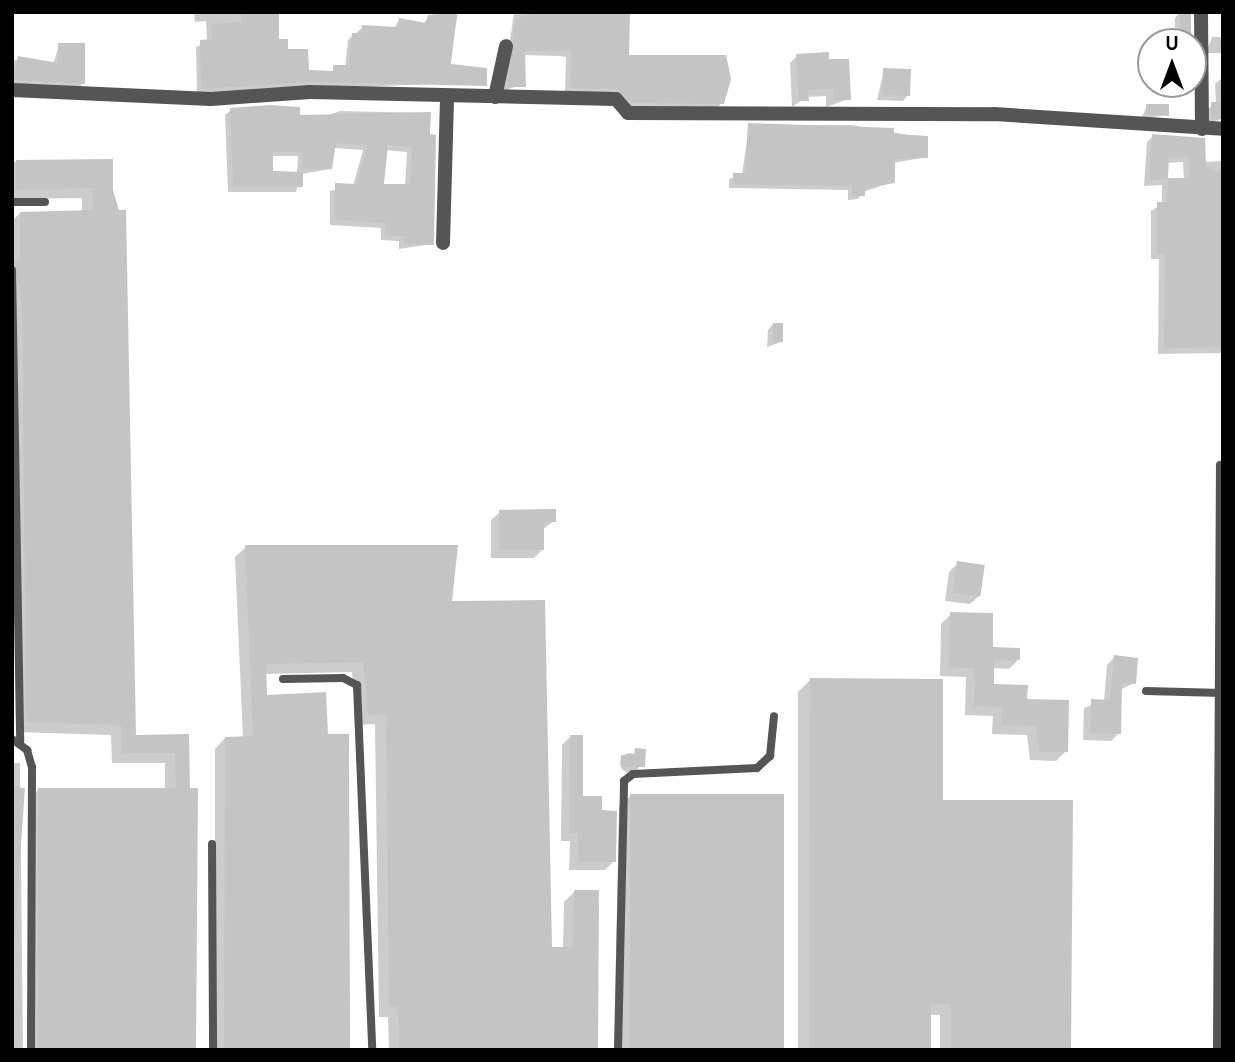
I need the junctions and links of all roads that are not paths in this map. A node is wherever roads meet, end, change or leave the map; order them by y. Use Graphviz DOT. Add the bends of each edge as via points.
graph roads {
  1 [pos="1201,12"];
  2 [pos="506,46"];
  3 [pos="12,90"];
  4 [pos="447,97"];
  5 [pos="495,97"];
  6 [pos="1202,129"];
  7 [pos="1223,130"];
  8 [pos="12,202"];
  9 [pos="45,202"];
  10 [pos="443,243"];
  11 [pos="12,270"];
  12 [pos="1220,465"];
  13 [pos="283,679"];
  14 [pos="1146,691"];
  15 [pos="1221,693"];
  16 [pos="774,716"];
  17 [pos="16,740"];
  18 [pos="212,844"];
  19 [pos="31,1050"];
  20 [pos="213,1050"];
  21 [pos="372,1050"];
  22 [pos="618,1050"];
  23 [pos="1217,1050"];
  1 -- 6 [label="street"];
  2 -- 5 [label="street"];
  3 -- 4 [label="street"];
  4 -- 5 [label="street"];
  4 -- 10 [label="street"];
  5 -- 6 [label="street" via="616,99 628,113 994,114"];
  6 -- 7 [label="street"];
  8 -- 9 [label="lane"];
  11 -- 17 [label="lane"];
  12 -- 15 [label="lane"];
  13 -- 21 [label="lane" via="343,678 357,685"];
  14 -- 15 [label="lane"];
  15 -- 23 [label="lane"];
  16 -- 22 [label="lane" via="770,756 758,768 633,774 624,780"];
  17 -- 19 [label="lane" via="32,767"];
  18 -- 20 [label="lane"];
}
